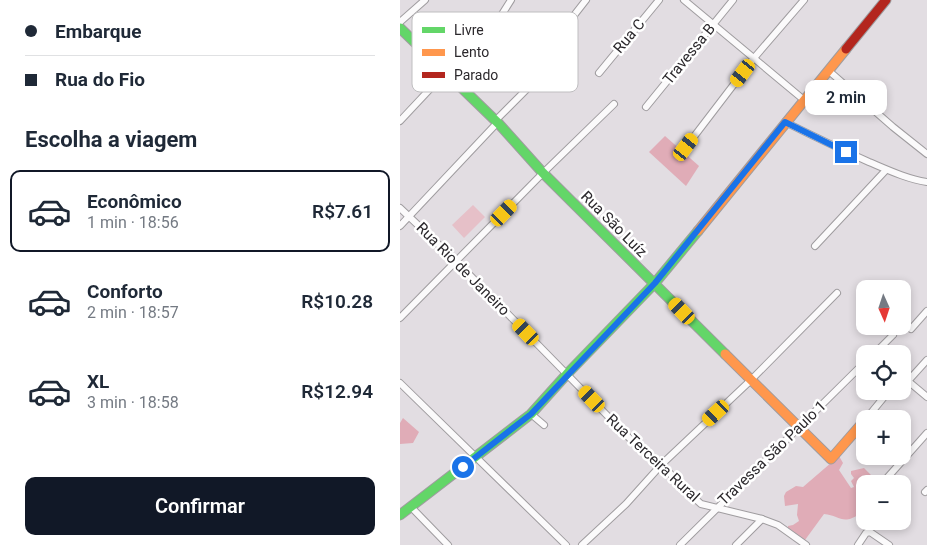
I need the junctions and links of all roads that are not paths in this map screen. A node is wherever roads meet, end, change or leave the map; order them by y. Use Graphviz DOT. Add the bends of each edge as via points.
graph roads {
  1 [pos="425,0"];
  2 [pos="511,0"];
  3 [pos="586,0"];
  4 [pos="659,0"];
  5 [pos="684,0"];
  6 [pos="733,0"];
  7 [pos="804,0"];
  8 [pos="885,0"];
  9 [pos="503,12"];
  10 [pos="577,12"];
  11 [pos="400,22"];
  12 [pos="714,24"];
  13 [pos="400,28"];
  14 [pos="412,40"];
  15 [pos="754,58"];
  16 [pos="828,71"];
  17 [pos="599,73"];
  18 [pos="427,92"];
  19 [pos="465,92"];
  20 [pos="525,92"];
  21 [pos="804,100"];
  22 [pos="614,104"];
  23 [pos="646,108"];
  24 [pos="400,121"];
  25 [pos="496,122"];
  26 [pos="785,122"];
  27 [pos="686,147"];
  28 [pos="927,154"];
  29 [pos="886,170"];
  30 [pos="543,173"];
  31 [pos="927,182"];
  32 [pos="400,208"];
  33 [pos="409,216"];
  34 [pos="400,226"];
  35 [pos="816,246"];
  36 [pos="457,262"];
  37 [pos="655,283"];
  38 [pos="837,293"];
  39 [pos="927,311"];
  40 [pos="400,318"];
  41 [pos="911,329"];
  42 [pos="893,335"];
  43 [pos="883,345"];
  44 [pos="927,360"];
  45 [pos="856,371"];
  46 [pos="567,374"];
  47 [pos="911,375"];
  48 [pos="750,381"];
  49 [pos="400,383"];
  50 [pos="911,385"];
  51 [pos="927,397"];
  52 [pos="881,400"];
  53 [pos="873,410"];
  54 [pos="531,414"];
  55 [pos="544,425"];
  56 [pos="799,426"];
  57 [pos="856,430"];
  58 [pos="927,433"];
  59 [pos="476,457"];
  60 [pos="662,464"];
  61 [pos="890,475"];
  62 [pos="411,507"];
  63 [pos="717,507"];
  64 [pos="400,515"];
  65 [pos="762,519"];
  66 [pos="448,545"];
  67 [pos="566,545"];
  68 [pos="582,545"];
  69 [pos="680,545"];
  70 [pos="736,545"];
  71 [pos="806,545"];
  72 [pos="858,545"];
  73 [pos="890,545"];
  1 -- 11 [label="street"];
  2 -- 9 [label="street"];
  3 -- 10 [label="street"];
  4 -- 17 [label="street, Rua C"];
  5 -- 12 [label="street"];
  6 -- 12 [label="street, Travessa B"];
  7 -- 15 [label="street"];
  8 -- 16 [label="main road"];
  12 -- 15 [label="street"];
  12 -- 23 [label="street, Travessa B"];
  13 -- 14 [label="main road, Rua São Luíz"];
  15 -- 21 [label="street"];
  15 -- 27 [label="street"];
  16 -- 21 [label="main road"];
  16 -- 28 [label="street"];
  18 -- 24 [label="street"];
  19 -- 25 [label="main road, Rua São Luíz"];
  20 -- 25 [label="street"];
  21 -- 26 [label="main road"];
  22 -- 30 [label="street"];
  25 -- 30 [label="main road, Rua São Luíz"];
  25 -- 33 [label="street"];
  26 -- 29 [label="street"];
  26 -- 37 [label="main road"];
  29 -- 31 [label="street"];
  29 -- 35 [label="street"];
  30 -- 36 [label="street"];
  30 -- 37 [label="main road, Rua São Luíz"];
  32 -- 33 [label="street, Rua Rio de Janeiro"];
  33 -- 34 [label="street"];
  33 -- 36 [label="street, Rua Rio de Janeiro"];
  36 -- 40 [label="street"];
  36 -- 46 [label="street, Rua Rio de Janeiro"];
  37 -- 46 [label="main road"];
  37 -- 48 [label="main road, Rua São Luíz"];
  38 -- 48 [label="street"];
  39 -- 41 [label="street"];
  42 -- 43 [label="street"];
  44 -- 47 [label="street"];
  45 -- 56 [label="street, Travessa São Paulo 1"];
  46 -- 54 [label="main road"];
  46 -- 60 [label="street, Rua Terceira Rural" via="640,450"];
  48 -- 56 [label="main road, Rua São Luíz"];
  48 -- 60 [label="street"];
  49 -- 59 [label="street"];
  50 -- 51 [label="street"];
  52 -- 53 [label="street"];
  54 -- 55 [label="street"];
  54 -- 59 [label="main road"];
  56 -- 57 [label="main road, Rua São Luíz" via="831,460"];
  56 -- 63 [label="street, Travessa São Paulo 1"];
  58 -- 61 [label="street"];
  59 -- 62 [label="main road"];
  59 -- 67 [label="street"];
  60 -- 63 [label="street, Rua Terceira Rural" via="701,504"];
  60 -- 68 [label="street"];
  62 -- 64 [label="main road"];
  62 -- 66 [label="street"];
  63 -- 65 [label="street, Rua Terceira Rural"];
  63 -- 69 [label="street, Travessa São Paulo 1"];
  65 -- 70 [label="street"];
  65 -- 71 [label="street, Rua Terceira Rural"];
  72 -- 73 [label="street" via="870,532"];
}
